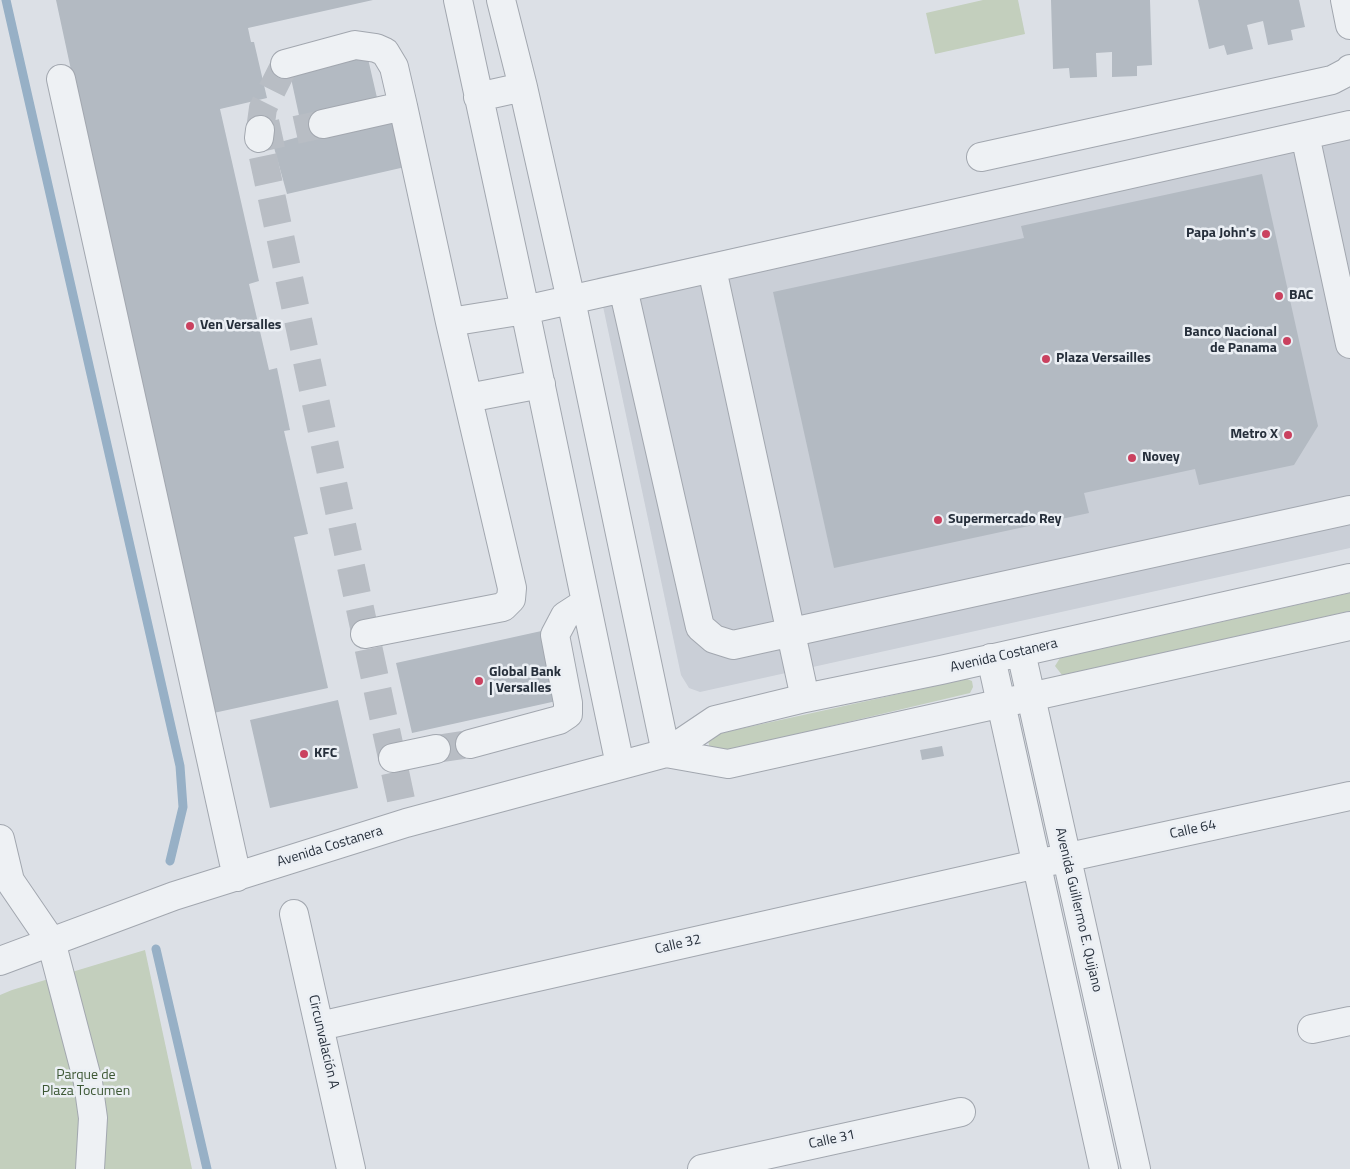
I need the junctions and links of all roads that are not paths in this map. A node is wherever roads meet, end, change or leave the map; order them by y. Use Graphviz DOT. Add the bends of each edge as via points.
graph roads {
  1 [pos="458,0"];
  2 [pos="501,0"];
  3 [pos="1344,0"];
  4 [pos="1350,24"];
  5 [pos="286,64"];
  6 [pos="1350,69"];
  7 [pos="61,79"];
  8 [pos="523,87"];
  9 [pos="478,97"];
  10 [pos="403,106"];
  11 [pos="323,124"];
  12 [pos="1350,125"];
  13 [pos="1305,135"];
  14 [pos="981,157"];
  15 [pos="712,269"];
  16 [pos="1342,274"];
  17 [pos="622,288"];
  18 [pos="571,300"];
  19 [pos="525,310"];
  20 [pos="450,322"];
  21 [pos="1350,344"];
  22 [pos="541,384"];
  23 [pos="468,398"];
  24 [pos="1350,510"];
  25 [pos="1350,578"];
  26 [pos="586,603"];
  27 [pos="1350,626"];
  28 [pos="791,632"];
  29 [pos="365,634"];
  30 [pos="1021,652"];
  31 [pos="991,658"];
  32 [pos="1031,697"];
  33 [pos="805,698"];
  34 [pos="1000,704"];
  35 [pos="470,744"];
  36 [pos="436,750"];
  37 [pos="666,753"];
  38 [pos="392,758"];
  39 [pos="620,765"];
  40 [pos="1350,796"];
  41 [pos="0,840"];
  42 [pos="1067,858"];
  43 [pos="1037,864"];
  44 [pos="238,877"];
  45 [pos="294,914"];
  46 [pos="51,941"];
  47 [pos="0,961"];
  48 [pos="1350,1021"];
  49 [pos="320,1026"];
  50 [pos="1312,1029"];
  51 [pos="961,1112"];
  52 [pos="90,1169"];
  53 [pos="351,1169"];
  54 [pos="702,1169"];
  55 [pos="1104,1169"];
  56 [pos="1136,1169"];
  1 -- 9 [label="street"];
  2 -- 8 [label="street"];
  3 -- 4 [label="street"];
  5 -- 10 [label="street" via="355,45 376,48 384,52 394,67"];
  6 -- 14 [label="street" via="1332,80"];
  7 -- 44 [label="street"];
  8 -- 9 [label="street"];
  8 -- 18 [label="street"];
  9 -- 19 [label="street"];
  10 -- 11 [label="street"];
  10 -- 20 [label="street"];
  12 -- 13 [label="street"];
  13 -- 15 [label="street"];
  13 -- 16 [label="street"];
  15 -- 17 [label="street"];
  15 -- 28 [label="street"];
  16 -- 21 [label="street"];
  17 -- 18 [label="street"];
  17 -- 28 [label="street" via="700,627 714,639 733,645"];
  18 -- 19 [label="street"];
  18 -- 37 [label="street"];
  19 -- 20 [label="street"];
  19 -- 22 [label="street"];
  20 -- 23 [label="street"];
  22 -- 23 [label="street"];
  22 -- 26 [label="street"];
  23 -- 29 [label="street" via="512,588 511,599 503,607"];
  24 -- 28 [label="street"];
  25 -- 30 [label="street, Avenida Costanera"];
  26 -- 35 [label="street" via="565,616 555,636 568,714 558,720"];
  26 -- 39 [label="street"];
  27 -- 32 [label="street, Avenida Costanera"];
  28 -- 33 [label="street"];
  30 -- 31 [label="street, Avenida Costanera"];
  30 -- 32 [label="street, Avenida Guillermo E. Quijano"];
  31 -- 33 [label="street, Avenida Costanera"];
  31 -- 34 [label="street"];
  32 -- 34 [label="street, Avenida Costanera"];
  32 -- 42 [label="street, Avenida Guillermo E. Quijano"];
  33 -- 37 [label="street, Avenida Costanera" via="714,720"];
  34 -- 37 [label="street, Avenida Costanera" via="728,764"];
  34 -- 43 [label="street"];
  36 -- 38 [label="street"];
  37 -- 39 [label="street, Avenida Costanera"];
  39 -- 44 [label="street, Avenida Costanera" via="406,823"];
  40 -- 42 [label="street, Calle 64"];
  41 -- 46 [label="street" via="10,881"];
  42 -- 43 [label="street, Calle 64"];
  42 -- 56 [label="street, Avenida Guillermo E. Quijano"];
  43 -- 49 [label="street, Calle 32"];
  43 -- 55 [label="street"];
  44 -- 46 [label="street, Avenida Costanera" via="174,896"];
  45 -- 49 [label="street, Circunvalación A"];
  46 -- 47 [label="street, Avenida Costanera"];
  46 -- 52 [label="street" via="88,1082 93,1118"];
  48 -- 50 [label="street"];
  49 -- 53 [label="street, Circunvalación A"];
  51 -- 54 [label="street, Calle 31"];
}
